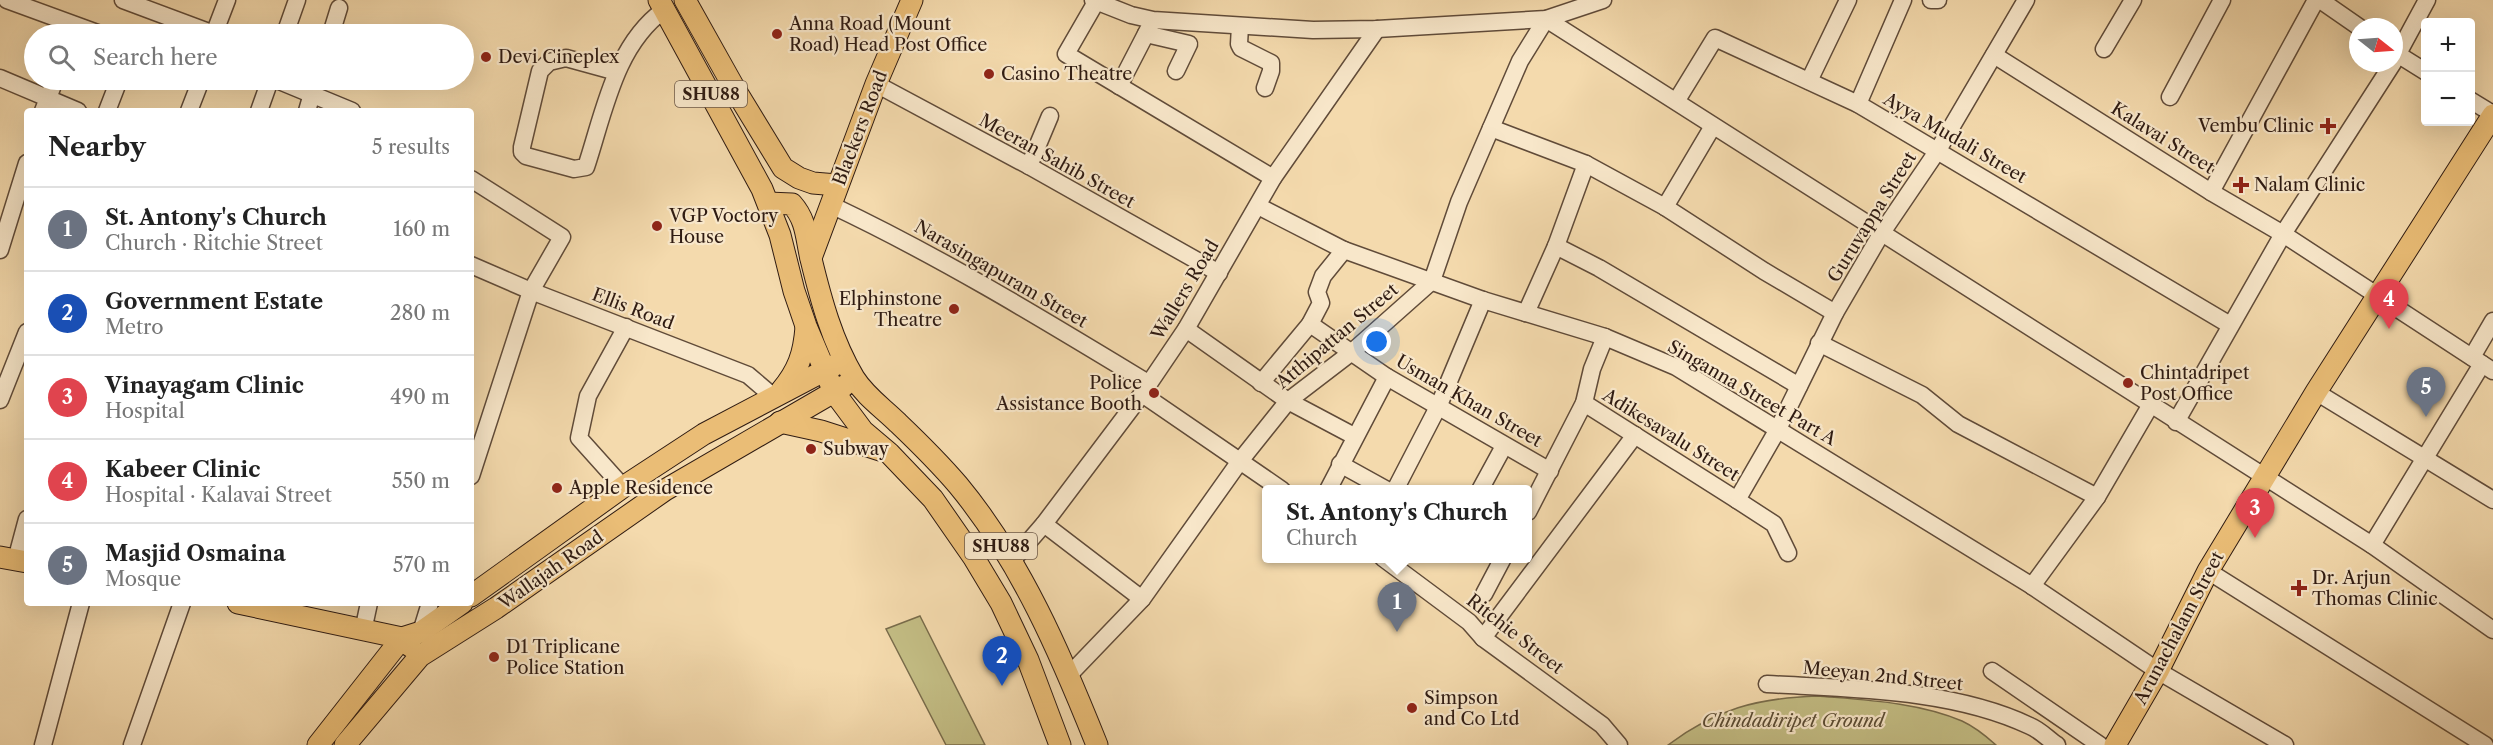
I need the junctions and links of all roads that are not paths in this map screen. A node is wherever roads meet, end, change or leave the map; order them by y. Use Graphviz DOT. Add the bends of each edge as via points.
graph roads {
  1 [pos="7,0"];
  2 [pos="123,0"];
  3 [pos="227,0"];
  4 [pos="297,0"];
  5 [pos="685,0"];
  6 [pos="912,0"];
  7 [pos="1604,0"];
  8 [pos="1848,0"];
  9 [pos="1903,0"];
  10 [pos="1931,0"];
  11 [pos="1938,0"];
  12 [pos="2026,0"];
  13 [pos="2133,0"];
  14 [pos="2222,0"];
  15 [pos="2318,0"];
  16 [pos="2427,0"];
  17 [pos="1095,1"];
  18 [pos="662,5"];
  19 [pos="339,8"];
  20 [pos="1546,19"];
  21 [pos="2349,20"];
  22 [pos="60,24"];
  23 [pos="187,24"];
  24 [pos="218,24"];
  25 [pos="289,24"];
  26 [pos="334,24"];
  27 [pos="1240,26"];
  28 [pos="1149,27"];
  29 [pos="1377,29"];
  30 [pos="2403,44"];
  31 [pos="2104,48"];
  32 [pos="1994,55"];
  33 [pos="2403,62"];
  34 [pos="2421,70"];
  35 [pos="1176,71"];
  36 [pos="617,72"];
  37 [pos="2386,72"];
  38 [pos="0,78"];
  39 [pos="1809,81"];
  40 [pos="876,84"];
  41 [pos="1119,86"];
  42 [pos="1265,88"];
  43 [pos="51,90"];
  44 [pos="115,90"];
  45 [pos="197,90"];
  46 [pos="266,90"];
  47 [pos="312,95"];
  48 [pos="2170,97"];
  49 [pos="1677,100"];
  50 [pos="2475,103"];
  51 [pos="1858,104"];
  52 [pos="45,105"];
  53 [pos="62,108"];
  54 [pos="108,108"];
  55 [pos="190,108"];
  56 [pos="260,108"];
  57 [pos="344,108"];
  58 [pos="2493,115"];
  59 [pos="1050,116"];
  60 [pos="1713,126"];
  61 [pos="1491,128"];
  62 [pos="1938,150"];
  63 [pos="1586,164"];
  64 [pos="1029,166"];
  65 [pos="783,168"];
  66 [pos="24,173"];
  67 [pos="1273,178"];
  68 [pos="474,181"];
  69 [pos="2211,192"];
  70 [pos="834,195"];
  71 [pos="765,196"];
  72 [pos="1258,206"];
  73 [pos="1665,207"];
  74 [pos="1881,234"];
  75 [pos="2283,234"];
  76 [pos="1556,246"];
  77 [pos="0,250"];
  78 [pos="1344,250"];
  79 [pos="811,258"];
  80 [pos="474,266"];
  81 [pos="1219,273"];
  82 [pos="1432,281"];
  83 [pos="531,291"];
  84 [pos="2378,297"];
  85 [pos="1483,300"];
  86 [pos="1526,313"];
  87 [pos="1835,313"];
  88 [pos="2493,321"];
  89 [pos="1310,324"];
  90 [pos="2230,325"];
  91 [pos="806,326"];
  92 [pos="626,327"];
  93 [pos="1186,329"];
  94 [pos="1605,337"];
  95 [pos="24,340"];
  96 [pos="1819,343"];
  97 [pos="1352,352"];
  98 [pos="844,359"];
  99 [pos="2482,364"];
  100 [pos="826,371"];
  101 [pos="1387,377"];
  102 [pos="855,379"];
  103 [pos="1261,383"];
  104 [pos="1799,386"];
  105 [pos="1145,388"];
  106 [pos="834,392"];
  107 [pos="2316,392"];
  108 [pos="775,398"];
  109 [pos="0,400"];
  110 [pos="1288,401"];
  111 [pos="1584,403"];
  112 [pos="1440,405"];
  113 [pos="2150,406"];
  114 [pos="780,422"];
  115 [pos="2176,422"];
  116 [pos="1778,429"];
  117 [pos="1635,435"];
  118 [pos="1354,436"];
  119 [pos="1504,446"];
  120 [pos="889,453"];
  121 [pos="2427,458"];
  122 [pos="1240,461"];
  123 [pos="1340,464"];
  124 [pos="474,467"];
  125 [pos="1550,471"];
  126 [pos="2264,478"];
  127 [pos="1276,485"];
  128 [pos="1330,485"];
  129 [pos="1379,485"];
  130 [pos="1397,485"];
  131 [pos="1481,485"];
  132 [pos="624,487"];
  133 [pos="2097,496"];
  134 [pos="1737,500"];
  135 [pos="2493,500"];
  136 [pos="1532,503"];
  137 [pos="1044,524"];
  138 [pos="24,526"];
  139 [pos="2372,545"];
  140 [pos="1788,553"];
  141 [pos="9,561"];
  142 [pos="1012,561"];
  143 [pos="1390,563"];
  144 [pos="1500,563"];
  145 [pos="2208,571"];
  146 [pos="2032,586"];
  147 [pos="474,594"];
  148 [pos="1484,594"];
  149 [pos="1142,598"];
  150 [pos="80,606"];
  151 [pos="181,606"];
  152 [pos="251,606"];
  153 [pos="368,606"];
  154 [pos="428,606"];
  155 [pos="457,606"];
  156 [pos="2493,630"];
  157 [pos="363,632"];
  158 [pos="411,635"];
  159 [pos="1483,638"];
  160 [pos="420,656"];
  161 [pos="1992,671"];
  162 [pos="2158,671"];
  163 [pos="1069,675"];
  164 [pos="1767,684"];
  165 [pos="43,745"];
  166 [pos="132,745"];
  167 [pos="318,745"];
  168 [pos="345,745"];
  169 [pos="1060,745"];
  170 [pos="1097,745"];
  171 [pos="1618,745"];
  172 [pos="2057,745"];
  173 [pos="2100,745"];
  174 [pos="2115,745"];
  175 [pos="2285,745"];
  176 [pos="2485,745"];
  1 -- 22 [label="street"];
  2 -- 23 [label="street"];
  3 -- 24 [label="street"];
  4 -- 25 [label="street"];
  5 -- 65 [label="main road, SHU88"];
  6 -- 40 [label="main road, Blackers Road"];
  7 -- 20 [label="street"];
  8 -- 39 [label="street"];
  9 -- 51 [label="street"];
  10 -- 11 [label="street"];
  12 -- 32 [label="street, Guruvappa Street"];
  13 -- 31 [label="street"];
  14 -- 48 [label="street"];
  15 -- 21 [label="street"];
  15 -- 69 [label="street"];
  16 -- 30 [label="street"];
  17 -- 28 [label="street" via="1131,15"];
  17 -- 41 [label="street" via="1065,54"];
  18 -- 36 [label="street" via="638,34"];
  18 -- 71 [label="main road, SHU88"];
  19 -- 26 [label="street"];
  20 -- 29 [label="street"];
  20 -- 49 [label="street"];
  20 -- 61 [label="street, Atthipattan Street" via="1520,61"];
  27 -- 28 [label="street"];
  27 -- 29 [label="street"];
  27 -- 42 [label="street" via="1241,48 1270,63"];
  28 -- 35 [label="street" via="1189,44"];
  28 -- 41 [label="street"];
  29 -- 67 [label="street, Wallers Road"];
  32 -- 62 [label="street, Guruvappa Street"];
  32 -- 69 [label="street, Kalavai Street"];
  33 -- 34 [label="street"];
  36 -- 36 [label="street" via="586,167 574,169 522,152 540,71 549,62 566,58"];
  37 -- 75 [label="street"];
  38 -- 52 [label="street"];
  39 -- 49 [label="street, Ayya Mudali Street" via="1715,38"];
  39 -- 51 [label="street, Ayya Mudali Street"];
  40 -- 64 [label="street, Meeran Sahib Street"];
  40 -- 70 [label="main road, Blackers Road"];
  41 -- 67 [label="street"];
  43 -- 52 [label="street"];
  44 -- 54 [label="street"];
  45 -- 55 [label="street"];
  46 -- 56 [label="street"];
  47 -- 57 [label="street"];
  49 -- 60 [label="street"];
  50 -- 58 [label="street"];
  51 -- 62 [label="street, Ayya Mudali Street"];
  52 -- 53 [label="street"];
  58 -- 84 [label="main road, Arunachalam Street"];
  59 -- 64 [label="street"];
  60 -- 73 [label="street"];
  60 -- 74 [label="street"];
  61 -- 63 [label="street"];
  61 -- 82 [label="street, Atthipattan Street" via="1459,202"];
  62 -- 74 [label="street, Guruvappa Street"];
  62 -- 90 [label="street, Ayya Mudali Street"];
  63 -- 73 [label="street"];
  63 -- 76 [label="street"];
  64 -- 81 [label="street, Meeran Sahib Street"];
  65 -- 70 [label="main road"];
  65 -- 71 [label="main road"];
  66 -- 77 [label="street"];
  67 -- 72 [label="street, Wallers Road"];
  68 -- 83 [label="street" via="562,237"];
  69 -- 75 [label="street, Kalavai Street"];
  70 -- 79 [label="main road, Blackers Road"];
  70 -- 105 [label="street, Narasingapuram Street" via="891,233 1036,315"];
  71 -- 79 [label="main road" via="792,204 802,216"];
  71 -- 91 [label="main road, SHU88"];
  72 -- 78 [label="street, Singanna Street Part A"];
  72 -- 81 [label="street, Wallers Road"];
  73 -- 87 [label="street"];
  74 -- 87 [label="street, Guruvappa Street"];
  74 -- 113 [label="street"];
  75 -- 84 [label="street, Kalavai Street"];
  75 -- 90 [label="street"];
  76 -- 86 [label="street"];
  76 -- 104 [label="street"];
  78 -- 82 [label="street, Singanna Street Part A"];
  78 -- 89 [label="street" via="1323,276 1317,292 1321,303"];
  79 -- 98 [label="main road, SHU88" via="833,337"];
  80 -- 83 [label="street, Ellis Road"];
  81 -- 93 [label="street, Wallers Road"];
  82 -- 85 [label="street, Singanna Street Part A"];
  82 -- 97 [label="street, Atthipattan Street"];
  83 -- 92 [label="street, Ellis Road"];
  83 -- 124 [label="street"];
  84 -- 99 [label="street, Kalavai Street"];
  84 -- 107 [label="main road, Arunachalam Street"];
  85 -- 86 [label="street, Singanna Street Part A"];
  85 -- 112 [label="street"];
  86 -- 94 [label="street, Singanna Street Part A"];
  87 -- 96 [label="street, Guruvappa Street"];
  88 -- 99 [label="street"];
  89 -- 97 [label="street, Usman Khan Street"];
  89 -- 103 [label="street"];
  90 -- 115 [label="street"];
  91 -- 100 [label="main road, SHU88"];
  91 -- 108 [label="main road" via="805,345 795,375"];
  92 -- 108 [label="street, Ellis Road" via="748,375"];
  92 -- 132 [label="street" via="588,396 579,438"];
  93 -- 103 [label="street"];
  93 -- 105 [label="street, Wallers Road"];
  94 -- 111 [label="street"];
  94 -- 116 [label="street, Singanna Street Part A" via="1676,367"];
  95 -- 109 [label="street"];
  96 -- 104 [label="street, Guruvappa Street"];
  96 -- 133 [label="street" via="1922,395 1958,424"];
  97 -- 101 [label="street, Usman Khan Street"];
  97 -- 110 [label="street, Atthipattan Street"];
  98 -- 100 [label="main road, Wallajah Road"];
  98 -- 102 [label="main road, SHU88"];
  99 -- 121 [label="street"];
  100 -- 106 [label="main road, SHU88"];
  100 -- 108 [label="main road, Wallajah Road"];
  101 -- 112 [label="street, Usman Khan Street"];
  101 -- 118 [label="street"];
  102 -- 106 [label="main road, Wallajah Road"];
  102 -- 142 [label="main road, SHU88" via="958,485"];
  103 -- 110 [label="street"];
  104 -- 116 [label="street, Guruvappa Street"];
  105 -- 122 [label="street"];
  105 -- 137 [label="street, Wallers Road"];
  106 -- 114 [label="main road, Wallajah Road"];
  106 -- 120 [label="main road, SHU88" via="863,431"];
  107 -- 121 [label="street"];
  107 -- 126 [label="main road, Arunachalam Street"];
  108 -- 132 [label="main road, Wallajah Road" via="704,434"];
  110 -- 118 [label="street"];
  110 -- 122 [label="street, Atthipattan Street"];
  111 -- 117 [label="street, Adikesavalu Street"];
  111 -- 125 [label="street"];
  112 -- 119 [label="street, Usman Khan Street"];
  112 -- 130 [label="street"];
  113 -- 115 [label="street"];
  113 -- 133 [label="street"];
  114 -- 120 [label="main road"];
  114 -- 160 [label="main road, Wallajah Road" via="664,490 496,608"];
  115 -- 126 [label="street"];
  116 -- 134 [label="street, Guruvappa Street"];
  116 -- 146 [label="street, Singanna Street Part A"];
  117 -- 134 [label="street, Adikesavalu Street"];
  117 -- 159 [label="street"];
  118 -- 123 [label="street"];
  119 -- 125 [label="street, Usman Khan Street"];
  119 -- 131 [label="street"];
  120 -- 169 [label="main road, SHU88" via="933,499 1001,603 1028,660"];
  121 -- 135 [label="street"];
  121 -- 139 [label="street"];
  122 -- 127 [label="street"];
  122 -- 149 [label="street, Atthipattan Street"];
  123 -- 128 [label="street"];
  123 -- 129 [label="street"];
  125 -- 136 [label="street"];
  126 -- 139 [label="street"];
  126 -- 145 [label="main road, Arunachalam Street"];
  132 -- 147 [label="main road, Wallajah Road"];
  133 -- 146 [label="street"];
  134 -- 140 [label="street, Adikesavalu Street" via="1774,524"];
  137 -- 142 [label="street, Wallers Road"];
  137 -- 149 [label="street"];
  138 -- 141 [label="street"];
  139 -- 156 [label="street"];
  142 -- 163 [label="main road, SHU88"];
  143 -- 159 [label="street, Ritchie Street" via="1469,622"];
  144 -- 148 [label="street"];
  145 -- 162 [label="main road, Arunachalam Street"];
  145 -- 176 [label="street"];
  146 -- 162 [label="street, Singanna Street Part A"];
  149 -- 163 [label="street, Atthipattan Street"];
  150 -- 165 [label="street"];
  151 -- 166 [label="street"];
  152 -- 157 [label="main road"];
  153 -- 157 [label="street"];
  154 -- 158 [label="street"];
  155 -- 158 [label="main road"];
  157 -- 158 [label="main road"];
  158 -- 160 [label="main road"];
  158 -- 167 [label="main road"];
  159 -- 171 [label="street, Ritchie Street" via="1602,725"];
  160 -- 168 [label="main road, Wallajah Road"];
  161 -- 173 [label="street"];
  162 -- 174 [label="main road, Arunachalam Street"];
  162 -- 175 [label="street, Singanna Street Part A"];
  163 -- 170 [label="main road, SHU88"];
  164 -- 172 [label="street, Meeyan 2nd Street" via="1959,701 2032,726"];
}
